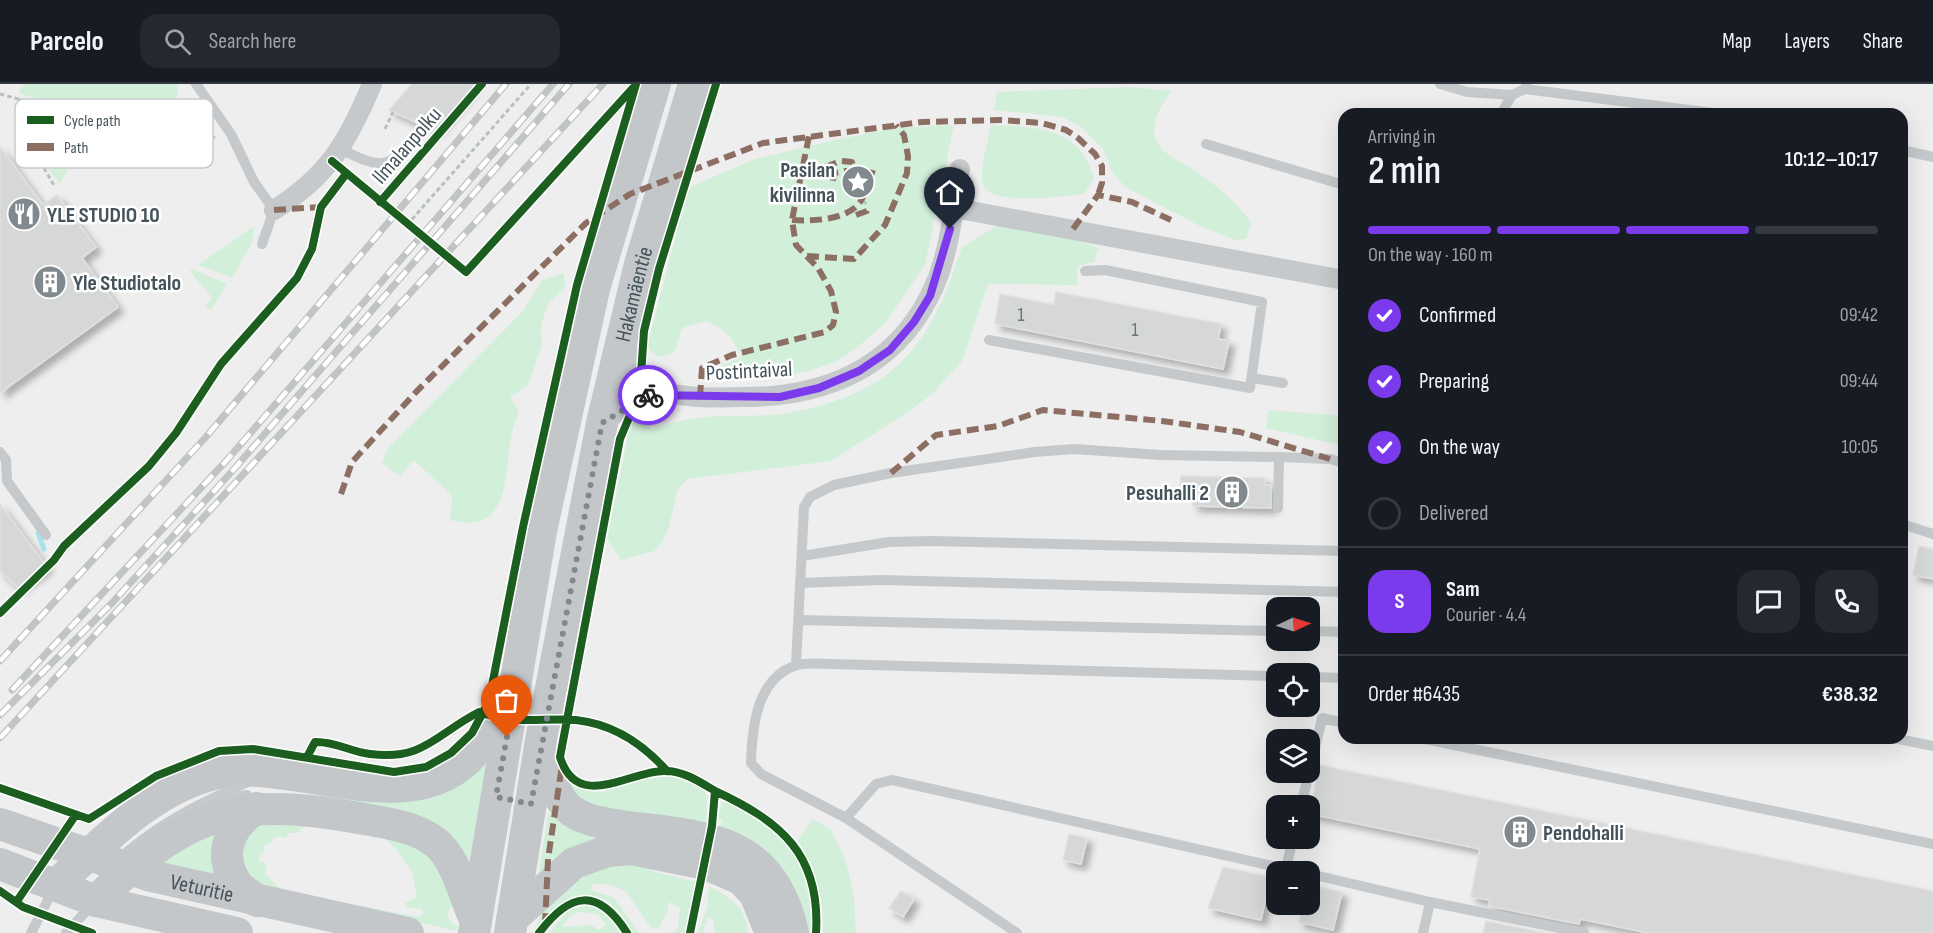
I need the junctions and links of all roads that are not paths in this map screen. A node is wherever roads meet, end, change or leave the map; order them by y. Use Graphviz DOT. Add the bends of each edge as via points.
graph roads {
  1 [pos="196,84"];
  2 [pos="372,84"];
  3 [pos="655,84"];
  4 [pos="694,84"];
  5 [pos="1440,84"];
  6 [pos="1526,86"];
  7 [pos="1512,95"];
  8 [pos="206,99"];
  9 [pos="213,108"];
  10 [pos="1504,108"];
  11 [pos="1679,108"];
  12 [pos="424,126"];
  13 [pos="1206,144"];
  14 [pos="340,149"];
  15 [pos="1908,151"];
  16 [pos="1933,157"];
  17 [pos="960,169"];
  18 [pos="1338,183"];
  19 [pos="954,208"];
  20 [pos="274,210"];
  21 [pos="262,244"];
  22 [pos="1085,271"];
  23 [pos="1338,278"];
  24 [pos="621,339"];
  25 [pos="989,340"];
  26 [pos="1252,378"];
  27 [pos="1283,383"];
  28 [pos="656,394"];
  29 [pos="602,423"];
  30 [pos="0,452"];
  31 [pos="1279,457"];
  32 [pos="1338,461"];
  33 [pos="1278,508"];
  34 [pos="1908,526"];
  35 [pos="1933,534"];
  36 [pos="46,536"];
  37 [pos="1338,550"];
  38 [pos="802,556"];
  39 [pos="800,583"];
  40 [pos="1338,592"];
  41 [pos="798,620"];
  42 [pos="1266,631"];
  43 [pos="1320,631"];
  44 [pos="1338,632"];
  45 [pos="796,665"];
  46 [pos="1266,676"];
  47 [pos="1320,677"];
  48 [pos="1338,678"];
  49 [pos="1338,722"];
  50 [pos="1319,729"];
  51 [pos="498,736"];
  52 [pos="1908,741"];
  53 [pos="541,743"];
  54 [pos="1449,744"];
  55 [pos="1933,746"];
  56 [pos="272,796"];
  57 [pos="513,800"];
  58 [pos="198,805"];
  59 [pos="846,818"];
  60 [pos="0,824"];
  61 [pos="1933,844"];
  62 [pos="87,856"];
  63 [pos="128,860"];
  64 [pos="1266,864"];
  65 [pos="4,865"];
  66 [pos="1320,876"];
  67 [pos="56,885"];
  68 [pos="96,901"];
  69 [pos="257,901"];
  70 [pos="1430,902"];
  71 [pos="764,926"];
  72 [pos="511,927"];
  73 [pos="475,928"];
  74 [pos="30,933"];
  75 [pos="66,933"];
  76 [pos="237,933"];
  77 [pos="408,933"];
  78 [pos="793,933"];
  79 [pos="1017,933"];
  80 [pos="1423,933"];
  81 [pos="1584,933"];
  1 -- 8 [label="lane"];
  2 -- 14 [label="street"];
  3 -- 51 [label="main road, Hakamäentie" via="594,289 541,531 513,696"];
  4 -- 24 [label="main road, Hakamäentie"];
  5 -- 7 [label="lane" via="1467,92"];
  6 -- 7 [label="lane"];
  6 -- 11 [label="lane"];
  7 -- 10 [label="lane"];
  9 -- 20 [label="lane"];
  12 -- 14 [label="lane" via="383,165 373,165"];
  13 -- 18 [label="lane"];
  14 -- 20 [label="street" via="302,192"];
  15 -- 16 [label="lane"];
  17 -- 19 [label="street, Postintaival"];
  19 -- 23 [label="street"];
  19 -- 28 [label="street, Postintaival" via="930,296 890,350 859,371 819,388 780,397"];
  20 -- 21 [label="lane"];
  22 -- 26 [label="lane" via="1105,270 1262,302"];
  24 -- 28 [label="street"];
  24 -- 29 [label="main road, Hakamäentie"];
  25 -- 26 [label="lane" via="1250,388"];
  26 -- 27 [label="lane"];
  28 -- 29 [label="street" via="636,401"];
  29 -- 53 [label="main road, Hakamäentie"];
  30 -- 36 [label="lane" via="6,460 8,481"];
  31 -- 32 [label="lane"];
  31 -- 33 [label="lane"];
  31 -- 38 [label="lane" via="1074,449 880,475 834,485 810,497 804,507"];
  34 -- 35 [label="lane"];
  37 -- 38 [label="lane" via="932,541 889,542"];
  38 -- 39 [label="lane"];
  39 -- 40 [label="lane" via="882,580"];
  39 -- 41 [label="lane"];
  41 -- 42 [label="lane"];
  41 -- 45 [label="lane"];
  43 -- 44 [label="lane"];
  45 -- 46 [label="lane"];
  45 -- 59 [label="lane" via="768,686 752,738 751,763 761,774"];
  47 -- 48 [label="lane"];
  49 -- 50 [label="lane" via="1322,718"];
  51 -- 56 [label="main road" via="450,773 417,784 400,787 352,783"];
  51 -- 57 [label="main road, Hakamäentie"];
  52 -- 55 [label="lane"];
  53 -- 57 [label="main road, Hakamäentie"];
  53 -- 78 [label="main road" via="549,775 567,807 603,823 721,842 760,866 783,897"];
  54 -- 61 [label="lane"];
  56 -- 58 [label="lane"];
  56 -- 58 [label="lane" via="220,792"];
  56 -- 62 [label="main road" via="225,771 193,782 136,814"];
  56 -- 63 [label="main road" via="205,820"];
  56 -- 69 [label="main road" via="238,821 229,836 228,863 237,885"];
  56 -- 73 [label="main road" via="415,831 436,842 454,868"];
  57 -- 72 [label="main road, Hakamäentie"];
  57 -- 73 [label="main road, Hakamäentie"];
  58 -- 63 [label="lane" via="166,822"];
  59 -- 64 [label="lane" via="876,784 892,780"];
  59 -- 79 [label="lane"];
  60 -- 62 [label="main road, Veturitie"];
  62 -- 63 [label="main road, Veturitie"];
  62 -- 67 [label="main road"];
  63 -- 68 [label="main road"];
  63 -- 69 [label="main road, Veturitie"];
  65 -- 67 [label="main road, Veturitie"];
  66 -- 70 [label="lane"];
  67 -- 68 [label="main road, Veturitie"];
  67 -- 74 [label="lane"];
  68 -- 75 [label="lane"];
  68 -- 76 [label="main road, Veturitie"];
  69 -- 77 [label="main road, Veturitie"];
  70 -- 80 [label="lane"];
  70 -- 81 [label="lane"];
  71 -- 72 [label="main road" via="754,894 741,879 673,856 631,849 608,850 574,863"];
}
